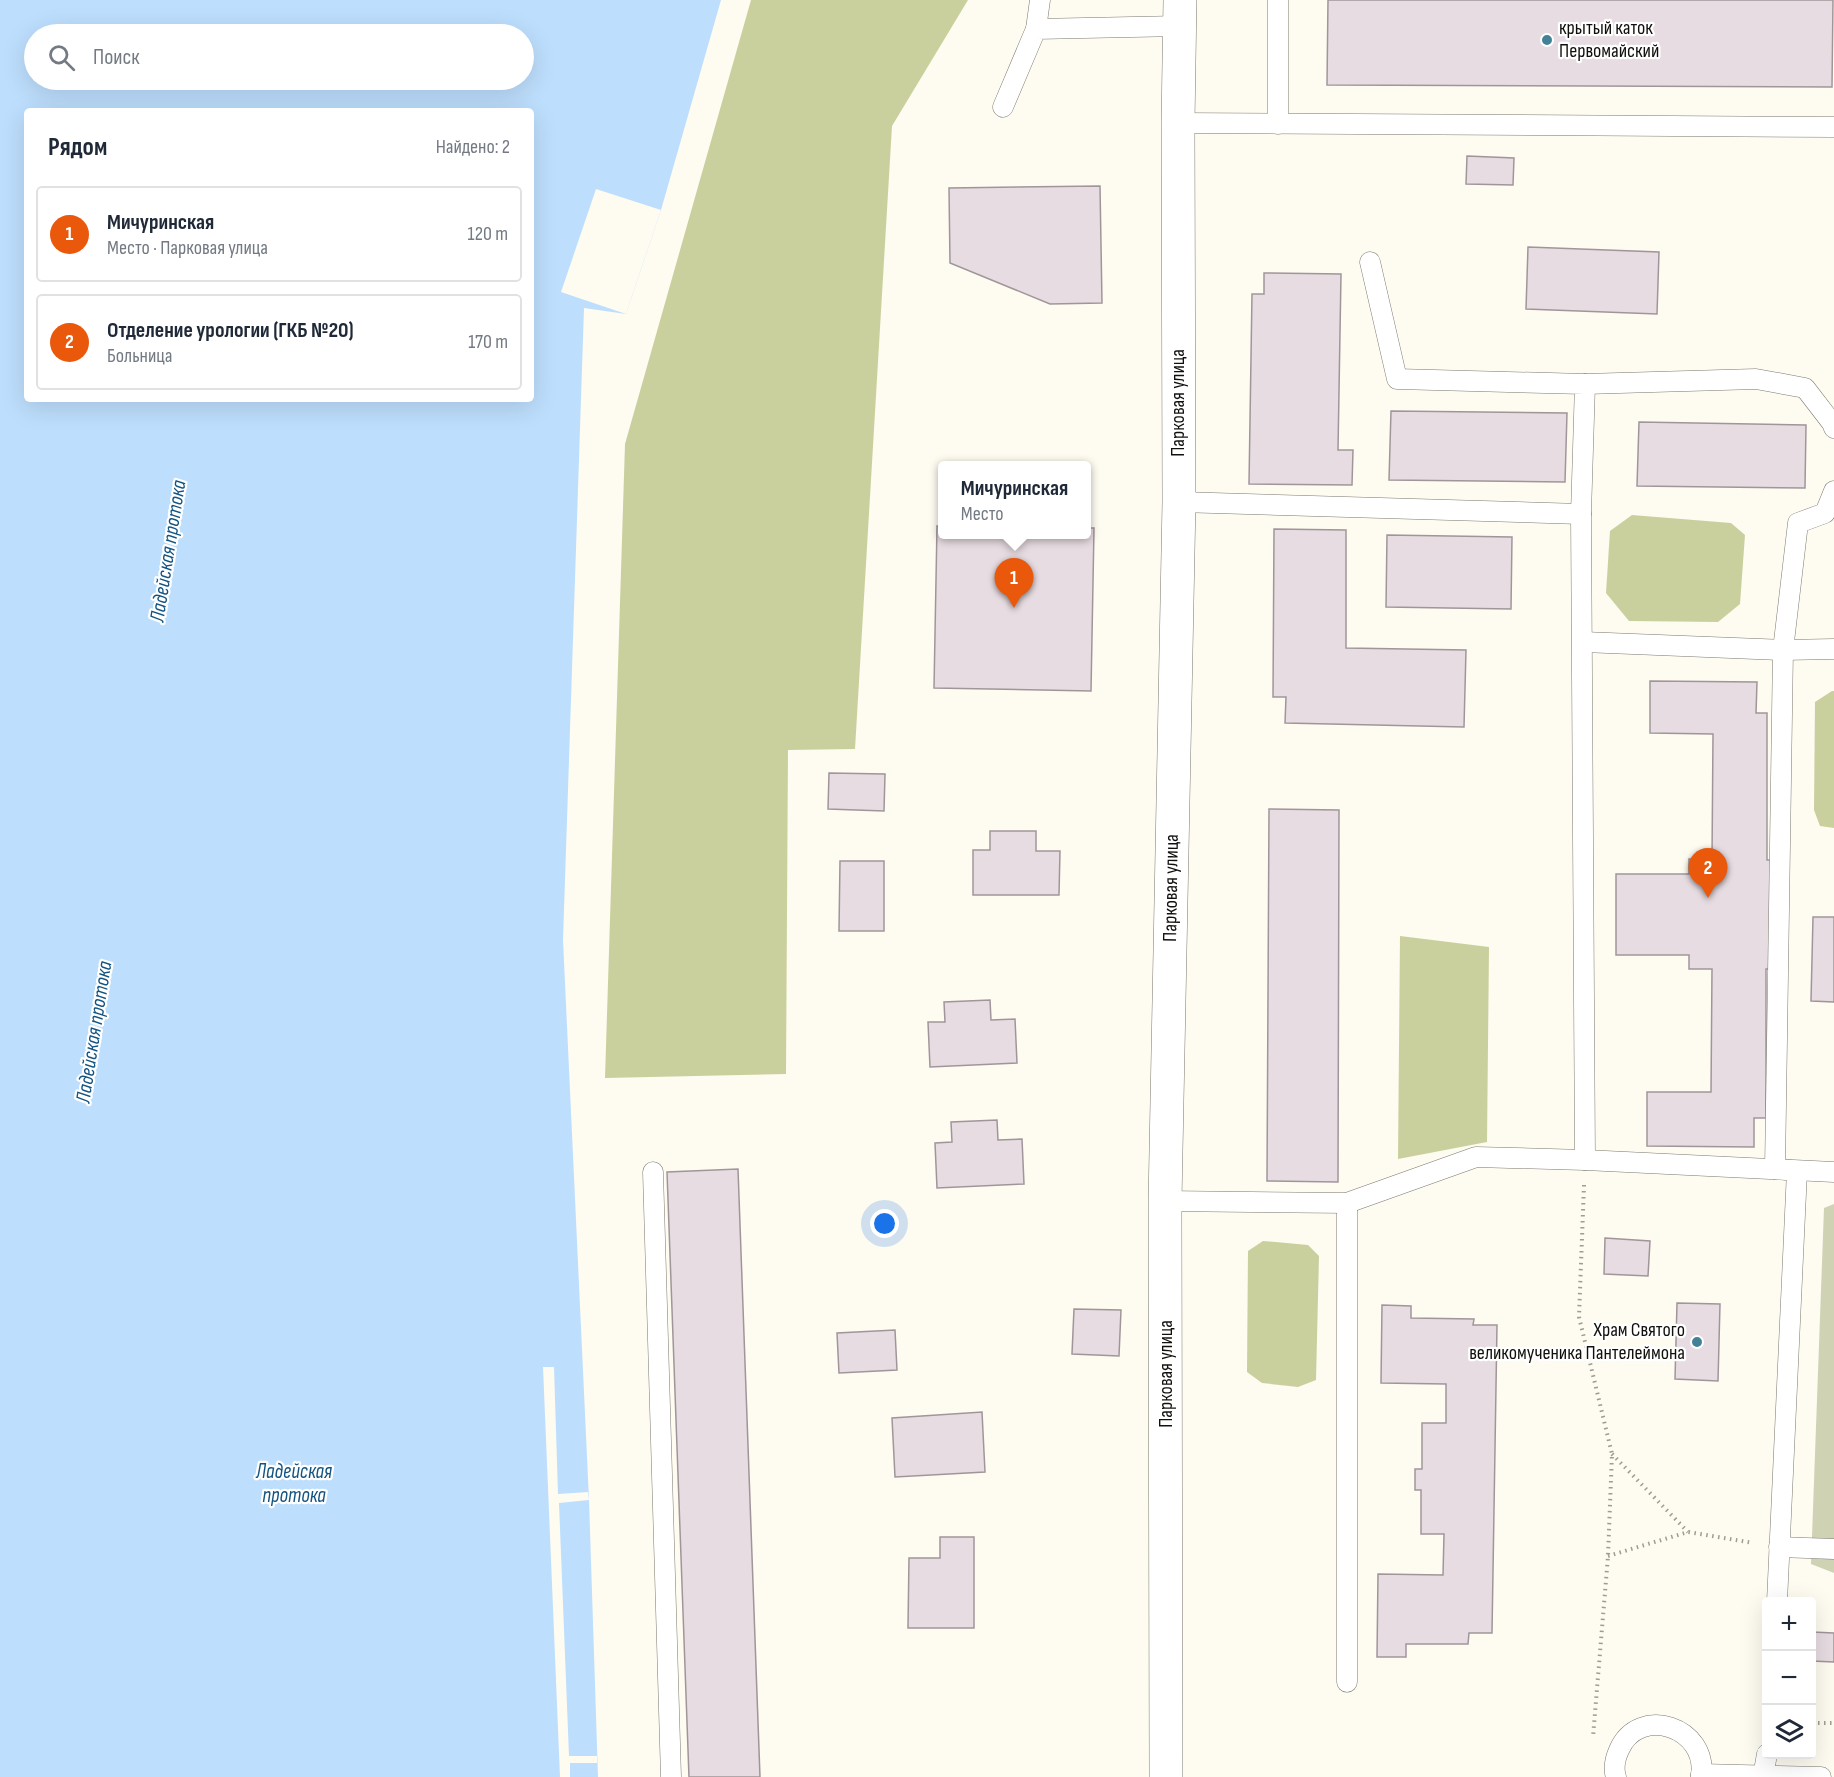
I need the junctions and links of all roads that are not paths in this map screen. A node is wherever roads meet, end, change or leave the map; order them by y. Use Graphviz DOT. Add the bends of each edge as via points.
graph roads {
  1 [pos="1040,0"];
  2 [pos="1278,0"];
  3 [pos="1180,13"];
  4 [pos="1036,29"];
  5 [pos="1003,107"];
  6 [pos="1178,123"];
  7 [pos="1278,123"];
  8 [pos="1834,128"];
  9 [pos="1370,262"];
  10 [pos="1585,384"];
  11 [pos="1834,428"];
  12 [pos="1834,490"];
  13 [pos="1179,502"];
  14 [pos="1581,514"];
  15 [pos="1583,642"];
  16 [pos="1783,650"];
  17 [pos="1834,650"];
  18 [pos="1585,1160"];
  19 [pos="1775,1169"];
  20 [pos="1797,1171"];
  21 [pos="653,1172"];
  22 [pos="1834,1172"];
  23 [pos="1165,1201"];
  24 [pos="1347,1203"];
  25 [pos="1779,1547"];
  26 [pos="1834,1549"];
  27 [pos="1777,1597"];
  28 [pos="1347,1682"];
  29 [pos="1766,1759"];
  30 [pos="1611,1776"];
  31 [pos="1701,1776"];
  32 [pos="1763,1776"];
  33 [pos="671,1777"];
  34 [pos="1166,1777"];
  35 [pos="1821,1777"];
  1 -- 4 [label="lane"];
  2 -- 7 [label="lane"];
  3 -- 4 [label="lane"];
  3 -- 6 [label="street, Парковая улица"];
  4 -- 5 [label="lane"];
  6 -- 7 [label="lane"];
  6 -- 13 [label="street, Парковая улица"];
  7 -- 8 [label="lane"];
  9 -- 10 [label="lane" via="1397,379"];
  10 -- 11 [label="lane" via="1756,379 1805,388"];
  10 -- 14 [label="lane"];
  12 -- 16 [label="lane" via="1825,513 1798,523"];
  13 -- 14 [label="lane"];
  13 -- 23 [label="street, Парковая улица"];
  14 -- 15 [label="lane"];
  15 -- 16 [label="lane"];
  15 -- 18 [label="lane"];
  16 -- 17 [label="lane"];
  16 -- 19 [label="lane"];
  18 -- 19 [label="lane"];
  18 -- 24 [label="lane" via="1476,1157"];
  19 -- 20 [label="lane"];
  20 -- 22 [label="lane"];
  20 -- 25 [label="lane"];
  21 -- 33 [label="lane"];
  23 -- 24 [label="lane"];
  23 -- 34 [label="street, Парковая улица"];
  24 -- 28 [label="lane"];
  25 -- 26 [label="lane"];
  25 -- 27 [label="lane"];
  29 -- 32 [label="lane"];
  30 -- 31 [label="lane" via="1621,1744 1644,1727 1659,1725 1686,1735 1696,1746"];
  31 -- 32 [label="lane"];
  32 -- 35 [label="lane"];
}
